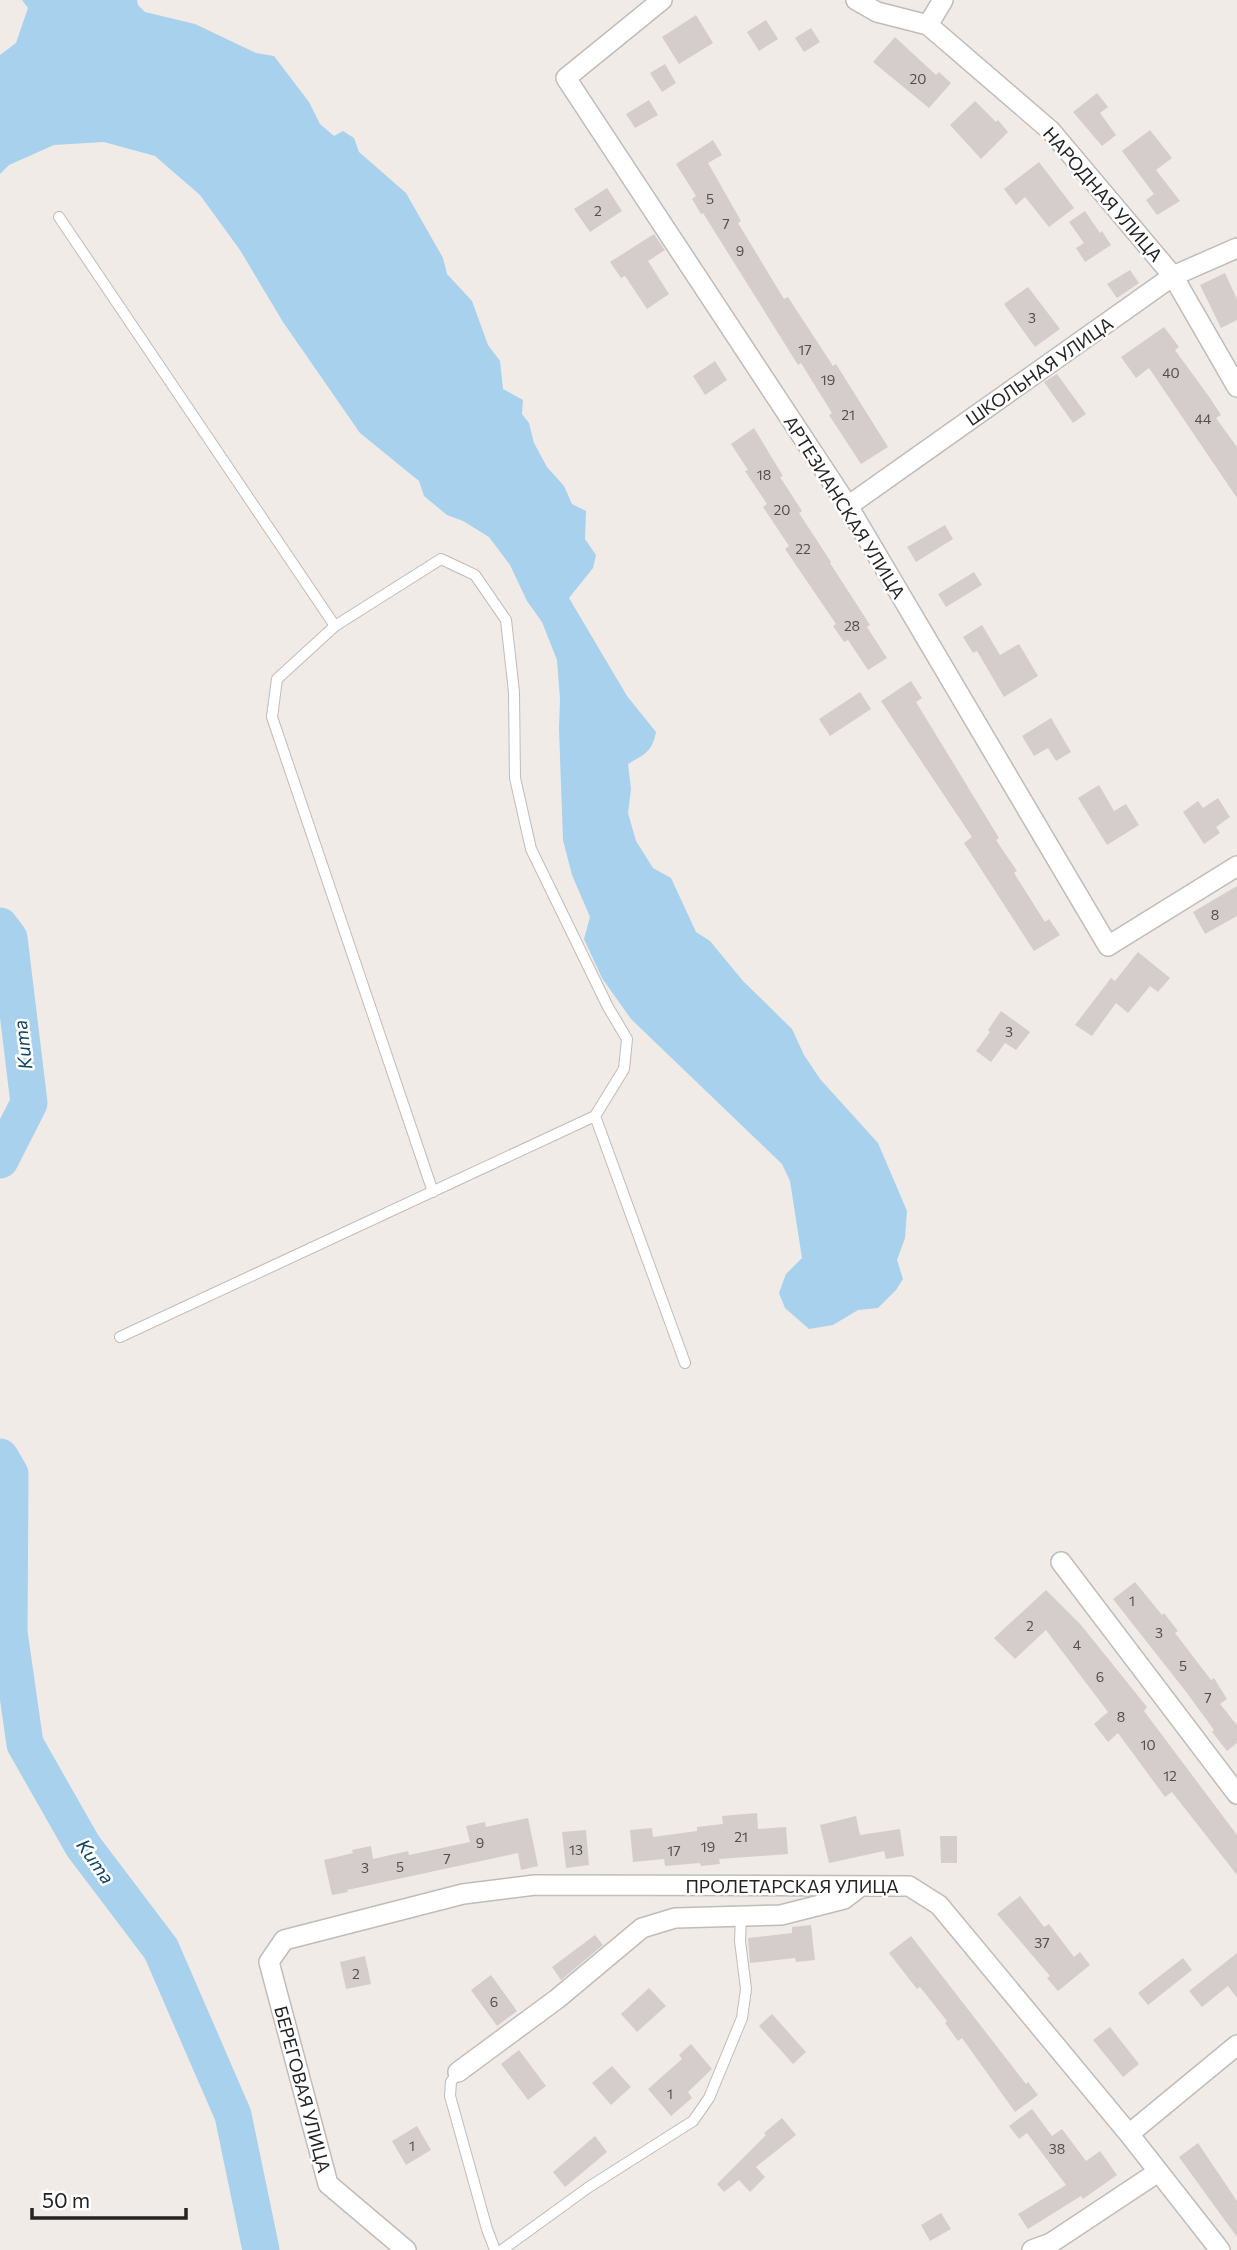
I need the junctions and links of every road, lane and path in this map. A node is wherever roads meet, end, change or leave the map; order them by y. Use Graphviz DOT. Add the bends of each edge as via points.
graph roads {
  1 [pos="662,0"];
  2 [pos="856,0"];
  3 [pos="943,0"];
  4 [pos="928,25"];
  5 [pos="59,217"];
  6 [pos="1237,248"];
  7 [pos="1173,275"];
  8 [pos="1237,387"];
  9 [pos="848,506"];
  10 [pos="335,626"];
  11 [pos="1237,866"];
  12 [pos="595,1116"];
  13 [pos="433,1192"];
  14 [pos="120,1337"];
  15 [pos="685,1363"];
  16 [pos="1061,1562"];
  17 [pos="1237,1794"];
  18 [pos="861,1886"];
  19 [pos="741,1916"];
  20 [pos="284,1940"];
  21 [pos="1237,2045"];
  22 [pos="458,2071"];
  23 [pos="1129,2134"];
  24 [pos="1158,2172"];
  25 [pos="407,2250"];
  26 [pos="495,2250"];
  27 [pos="502,2250"];
  28 [pos="1032,2250"];
  29 [pos="1220,2250"];
  1 -- 9 [label="street, АРТЕЗИАНСКАЯ УЛИЦА" via="566,78"];
  2 -- 4 [label="street, НАРОДНАЯ УЛИЦА" via="877,12"];
  3 -- 4 [label="street"];
  4 -- 7 [label="street, НАРОДНАЯ УЛИЦА" via="1051,131"];
  5 -- 10 [label="lane"];
  6 -- 7 [label="street, ШКОЛЬНАЯ УЛИЦА"];
  7 -- 8 [label="street, НАРОДНАЯ УЛИЦА"];
  7 -- 9 [label="street, ШКОЛЬНАЯ УЛИЦА"];
  9 -- 11 [label="street, АРТЕЗИАНСКАЯ УЛИЦА" via="1108,946"];
  10 -- 12 [label="lane" via="441,559 475,575 506,620 514,692 515,778 531,849 627,1040 624,1069"];
  10 -- 13 [label="lane" via="277,679 272,716"];
  12 -- 13 [label="lane"];
  12 -- 15 [label="lane"];
  13 -- 14 [label="lane"];
  16 -- 17 [label="street"];
  18 -- 19 [label="street" via="832,1903 781,1915"];
  18 -- 20 [label="street, ПРОЛЕТАРСКАЯ УЛИЦА" via="535,1885 463,1894"];
  18 -- 23 [label="street, ПРОЛЕТАРСКАЯ УЛИЦА" via="909,1886 939,1905"];
  19 -- 22 [label="street" via="675,1918 642,1928 557,1999"];
  19 -- 27 [label="lane" via="746,1989 742,2018 709,2098 693,2121 589,2187"];
  20 -- 25 [label="street, БЕРЕГОВАЯ УЛИЦА" via="269,1962 328,2183"];
  21 -- 23 [label="street"];
  22 -- 26 [label="lane" via="450,2096"];
  23 -- 24 [label="street, ПРОЛЕТАРСКАЯ УЛИЦА"];
  24 -- 28 [label="street" via="1051,2243"];
  24 -- 29 [label="street, ПРОЛЕТАРСКАЯ УЛИЦА"];
}
